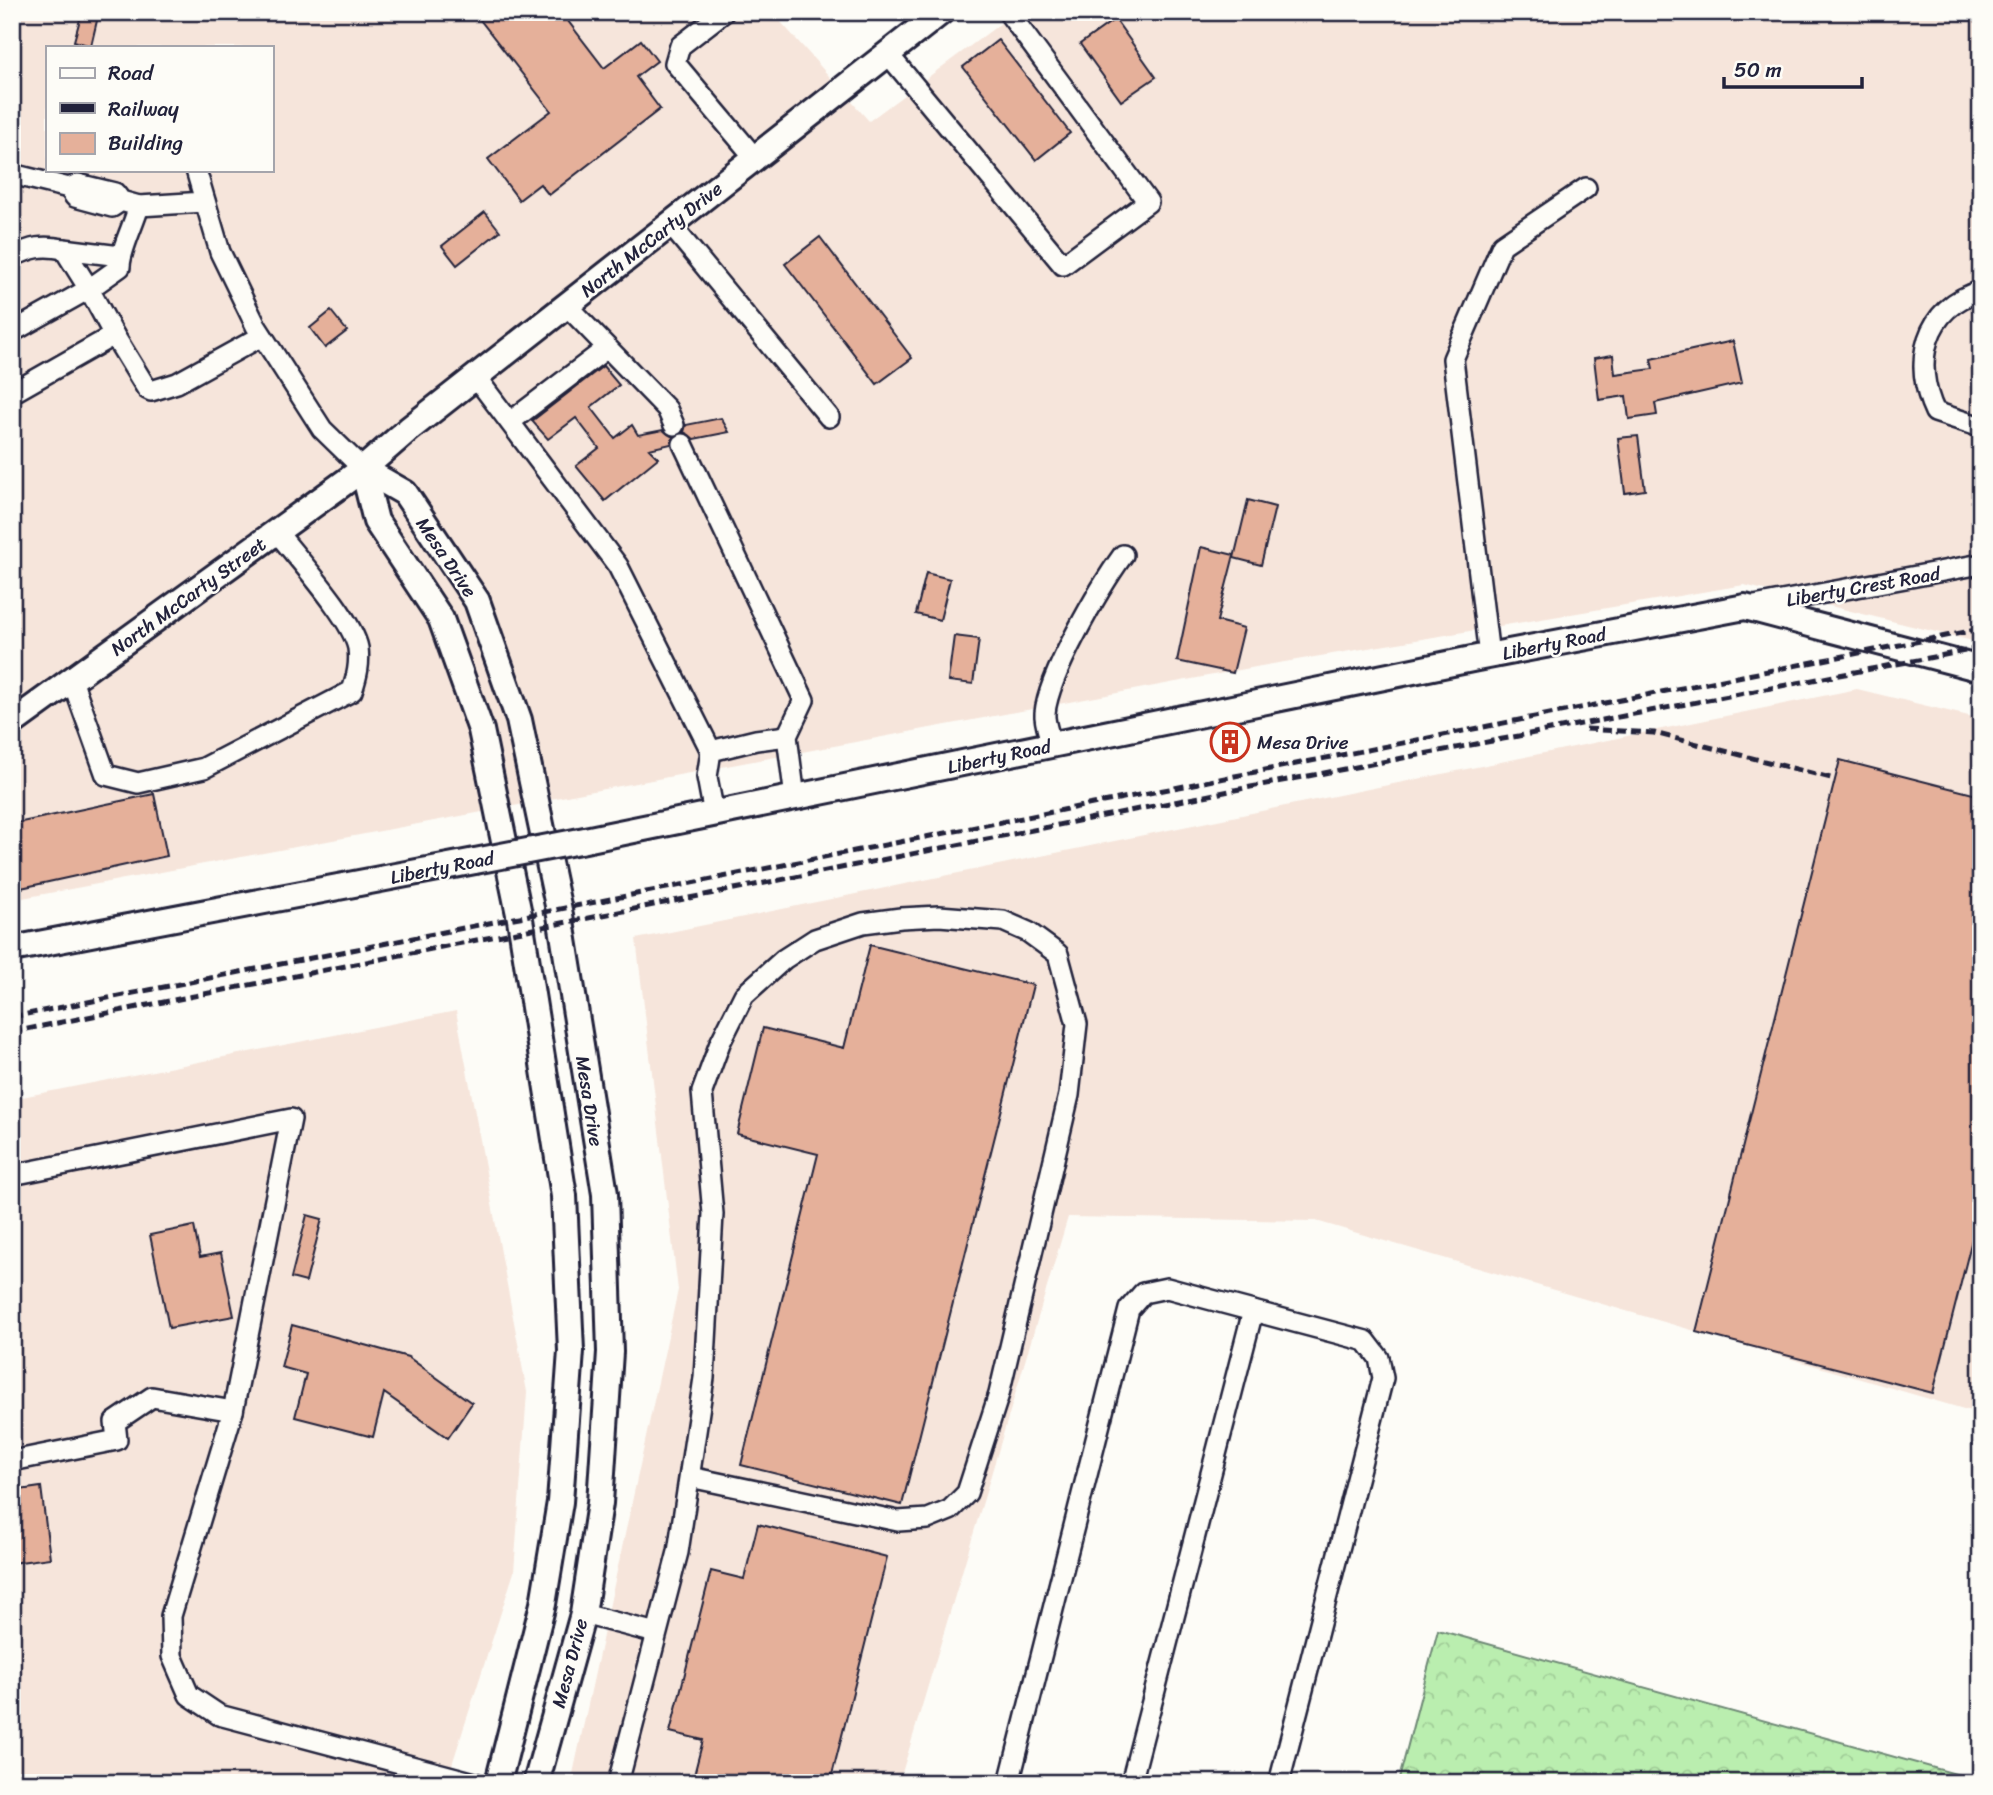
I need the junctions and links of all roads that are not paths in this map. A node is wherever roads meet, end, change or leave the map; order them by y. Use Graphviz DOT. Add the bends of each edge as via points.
graph roads {
  1 [pos="724,12"];
  2 [pos="1008,12"];
  3 [pos="927,16"];
  4 [pos="888,54"];
  5 [pos="755,158"];
  6 [pos="197,172"];
  7 [pos="12,174"];
  8 [pos="1586,188"];
  9 [pos="205,202"];
  10 [pos="130,204"];
  11 [pos="670,224"];
  12 [pos="64,249"];
  13 [pos="120,256"];
  14 [pos="12,257"];
  15 [pos="89,289"];
  16 [pos="1981,291"];
  17 [pos="566,305"];
  18 [pos="12,332"];
  19 [pos="114,335"];
  20 [pos="262,336"];
  21 [pos="607,348"];
  22 [pos="475,376"];
  23 [pos="12,393"];
  24 [pos="829,417"];
  25 [pos="510,422"];
  26 [pos="674,425"];
  27 [pos="1981,426"];
  28 [pos="683,444"];
  29 [pos="363,469"];
  30 [pos="277,532"];
  31 [pos="1123,555"];
  32 [pos="1981,564"];
  33 [pos="1745,607"];
  34 [pos="1489,656"];
  35 [pos="1981,669"];
  36 [pos="72,680"];
  37 [pos="12,723"];
  38 [pos="787,736"];
  39 [pos="1052,746"];
  40 [pos="711,751"];
  41 [pos="795,797"];
  42 [pos="714,814"];
  43 [pos="12,948"];
  44 [pos="12,1175"];
  45 [pos="1254,1311"];
  46 [pos="233,1411"];
  47 [pos="12,1461"];
  48 [pos="690,1477"];
  49 [pos="542,1604"];
  50 [pos="583,1614"];
  51 [pos="656,1633"];
  52 [pos="475,1783"];
  53 [pos="498,1783"];
  54 [pos="536,1783"];
  55 [pos="618,1783"];
  56 [pos="1009,1783"];
  57 [pos="1131,1783"];
  58 [pos="1279,1783"];
  1 -- 5 [label="street" via="680,46 675,63"];
  2 -- 4 [label="street" via="1148,202 1063,265"];
  3 -- 4 [label="main road, North McCarty Drive"];
  4 -- 5 [label="main road, North McCarty Drive"];
  5 -- 11 [label="main road, North McCarty Drive"];
  6 -- 9 [label="street, Mesa Drive"];
  7 -- 10 [label="street" via="115,193"];
  8 -- 34 [label="street" via="1502,246 1453,359"];
  9 -- 10 [label="street"];
  9 -- 20 [label="street, Mesa Drive" via="220,251"];
  10 -- 13 [label="street" via="130,237"];
  11 -- 17 [label="main road, North McCarty Drive"];
  11 -- 24 [label="street"];
  12 -- 13 [label="street"];
  12 -- 14 [label="street" via="44,245"];
  12 -- 15 [label="street"];
  13 -- 15 [label="street" via="115,273"];
  15 -- 18 [label="street"];
  15 -- 19 [label="street"];
  16 -- 27 [label="street" via="1944,314 1929,334 1924,376 1935,412"];
  17 -- 21 [label="street"];
  17 -- 22 [label="main road, North McCarty Drive"];
  19 -- 20 [label="street" via="151,391 177,383"];
  19 -- 23 [label="street"];
  20 -- 29 [label="street, Mesa Drive" via="322,429"];
  21 -- 25 [label="street"];
  21 -- 26 [label="street" via="667,409"];
  22 -- 25 [label="street"];
  22 -- 29 [label="main road, North McCarty Drive"];
  25 -- 40 [label="street" via="618,565"];
  28 -- 38 [label="street" via="804,700"];
  29 -- 30 [label="main road, North McCarty Street"];
  29 -- 49 [label="main road, Mesa Drive" via="376,521 441,620 481,730 520,919 564,1196 571,1351 560,1503"];
  29 -- 50 [label="main road, Mesa Drive" via="405,494 477,601 519,720 560,915 605,1194 610,1352 600,1503"];
  30 -- 36 [label="main road, North McCarty Street"];
  30 -- 36 [label="street" via="339,612 357,645 359,668 352,691 204,768 138,783 106,775"];
  31 -- 39 [label="street" via="1095,596 1057,678 1045,713"];
  32 -- 33 [label="street, Liberty Crest Road"];
  33 -- 34 [label="main road, Liberty Road"];
  33 -- 35 [label="main road, Liberty Road"];
  34 -- 39 [label="main road, Liberty Road"];
  36 -- 37 [label="main road, North McCarty Street"];
  38 -- 40 [label="street"];
  38 -- 41 [label="street"];
  39 -- 41 [label="main road, Liberty Road"];
  40 -- 42 [label="street" via="707,777"];
  41 -- 42 [label="main road, Liberty Road"];
  42 -- 43 [label="main road, Liberty Road, bridge"];
  44 -- 46 [label="street" via="292,1119"];
  45 -- 56 [label="street" via="1167,1287 1143,1293 1129,1310"];
  45 -- 57 [label="street"];
  45 -- 58 [label="street" via="1366,1341 1379,1357 1383,1378"];
  46 -- 47 [label="street" via="152,1397 115,1422 117,1440"];
  46 -- 52 [label="street" via="171,1616 172,1656 189,1695 219,1715"];
  48 -- 48 [label="street" via="704,1378 713,1214 702,1093 744,995 783,958 815,939 863,923 939,916 1003,921 1028,932 1058,954 1077,1024 1069,1095 1034,1250 999,1394 967,1493 950,1510 928,1519 898,1521"];
  48 -- 51 [label="street" via="678,1552"];
  49 -- 50 [label="main road"];
  49 -- 53 [label="main road, Mesa Drive"];
  50 -- 51 [label="street"];
  50 -- 54 [label="main road, Mesa Drive"];
  51 -- 55 [label="street"];
}
